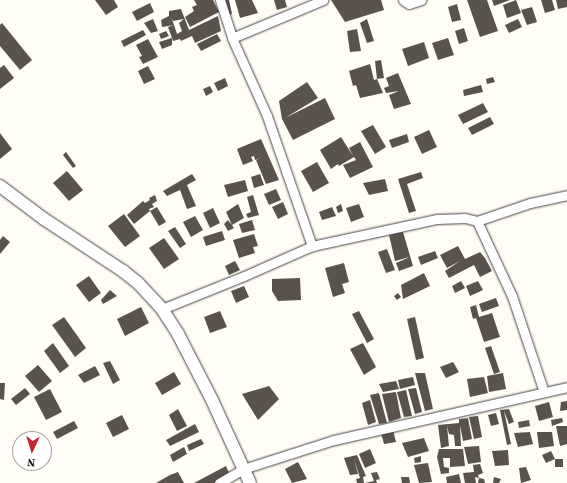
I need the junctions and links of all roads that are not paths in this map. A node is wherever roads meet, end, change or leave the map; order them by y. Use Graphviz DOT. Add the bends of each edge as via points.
graph roads {
  1 [pos="220,0"];
  2 [pos="323,0"];
  3 [pos="403,0"];
  4 [pos="421,0"];
  5 [pos="232,38"];
  6 [pos="0,186"];
  7 [pos="567,195"];
  8 [pos="477,221"];
  9 [pos="312,246"];
  10 [pos="162,309"];
  11 [pos="567,388"];
  12 [pos="544,392"];
  13 [pos="243,469"];
  14 [pos="219,483"];
  15 [pos="250,483"];
  1 -- 5 [label="street"];
  2 -- 5 [label="street"];
  3 -- 4 [label="street" via="409,4"];
  5 -- 9 [label="street" via="267,116"];
  6 -- 10 [label="street" via="123,271"];
  7 -- 8 [label="street" via="530,203"];
  8 -- 9 [label="street" via="465,218 437,219"];
  8 -- 12 [label="street" via="512,296"];
  9 -- 10 [label="street"];
  10 -- 13 [label="street" via="212,400"];
  11 -- 12 [label="street"];
  12 -- 13 [label="street" via="334,440"];
  13 -- 14 [label="street"];
  13 -- 15 [label="street"];
}
